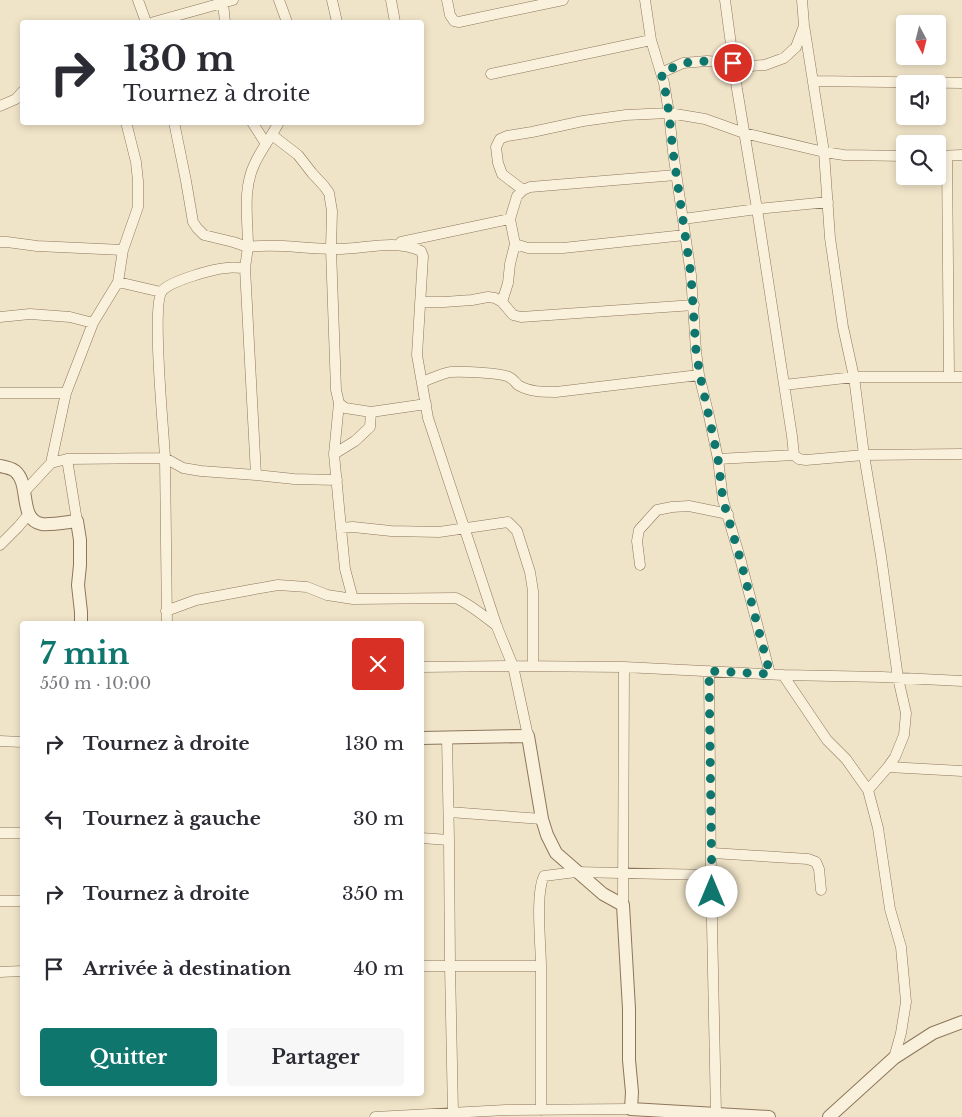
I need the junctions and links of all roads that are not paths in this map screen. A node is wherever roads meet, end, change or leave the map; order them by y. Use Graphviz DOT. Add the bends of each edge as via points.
graph roads {
  1 [pos="138,0"];
  2 [pos="279,0"];
  3 [pos="332,0"];
  4 [pos="391,0"];
  5 [pos="447,0"];
  6 [pos="563,0"];
  7 [pos="645,0"];
  8 [pos="725,0"];
  9 [pos="802,0"];
  10 [pos="228,1"];
  11 [pos="145,20"];
  12 [pos="161,20"];
  13 [pos="225,20"];
  14 [pos="286,20"];
  15 [pos="337,20"];
  16 [pos="396,20"];
  17 [pos="804,25"];
  18 [pos="651,40"];
  19 [pos="733,63"];
  20 [pos="661,73"];
  21 [pos="490,74"];
  22 [pos="813,81"];
  23 [pos="962,83"];
  24 [pos="20,94"];
  25 [pos="0,106"];
  26 [pos="669,113"];
  27 [pos="127,125"];
  28 [pos="175,125"];
  29 [pos="255,125"];
  30 [pos="277,125"];
  31 [pos="744,133"];
  32 [pos="269,139"];
  33 [pos="824,152"];
  34 [pos="962,155"];
  35 [pos="896,156"];
  36 [pos="946,156"];
  37 [pos="676,175"];
  38 [pos="943,185"];
  39 [pos="523,190"];
  40 [pos="828,202"];
  41 [pos="757,209"];
  42 [pos="510,219"];
  43 [pos="683,219"];
  44 [pos="685,235"];
  45 [pos="0,242"];
  46 [pos="390,244"];
  47 [pos="515,244"];
  48 [pos="248,247"];
  49 [pos="331,249"];
  50 [pos="123,250"];
  51 [pos="245,268"];
  52 [pos="118,282"];
  53 [pos="161,292"];
  54 [pos="420,302"];
  55 [pos="502,302"];
  56 [pos="694,305"];
  57 [pos="0,317"];
  58 [pos="93,323"];
  59 [pos="700,375"];
  60 [pos="854,377"];
  61 [pos="962,377"];
  62 [pos="949,378"];
  63 [pos="422,382"];
  64 [pos="784,385"];
  65 [pos="0,393"];
  66 [pos="66,393"];
  67 [pos="339,403"];
  68 [pos="426,404"];
  69 [pos="371,412"];
  70 [pos="334,454"];
  71 [pos="962,454"];
  72 [pos="794,455"];
  73 [pos="864,456"];
  74 [pos="165,458"];
  75 [pos="67,459"];
  76 [pos="718,459"];
  77 [pos="51,462"];
  78 [pos="0,466"];
  79 [pos="256,475"];
  80 [pos="337,480"];
  81 [pos="25,491"];
  82 [pos="28,514"];
  83 [pos="728,514"];
  84 [pos="77,521"];
  85 [pos="340,528"];
  86 [pos="465,528"];
  87 [pos="0,545"];
  88 [pos="640,565"];
  89 [pos="354,599"];
  90 [pos="166,611"];
  91 [pos="81,621"];
  92 [pos="167,621"];
  93 [pos="498,627"];
  94 [pos="513,666"];
  95 [pos="533,666"];
  96 [pos="424,667"];
  97 [pos="624,667"];
  98 [pos="709,671"];
  99 [pos="770,674"];
  100 [pos="783,675"];
  101 [pos="898,678"];
  102 [pos="962,681"];
  103 [pos="528,736"];
  104 [pos="447,737"];
  105 [pos="424,738"];
  106 [pos="0,742"];
  107 [pos="20,742"];
  108 [pos="888,767"];
  109 [pos="962,771"];
  110 [pos="868,790"];
  111 [pos="449,812"];
  112 [pos="542,819"];
  113 [pos="0,833"];
  114 [pos="20,833"];
  115 [pos="424,838"];
  116 [pos="449,840"];
  117 [pos="712,853"];
  118 [pos="576,872"];
  119 [pos="623,874"];
  120 [pos="711,876"];
  121 [pos="821,890"];
  122 [pos="0,901"];
  123 [pos="20,901"];
  124 [pos="623,905"];
  125 [pos="424,966"];
  126 [pos="450,966"];
  127 [pos="541,966"];
  128 [pos="20,971"];
  129 [pos="0,972"];
  130 [pos="962,1022"];
  131 [pos="894,1058"];
  132 [pos="631,1109"];
  133 [pos="541,1110"];
  134 [pos="453,1113"];
  135 [pos="716,1114"];
  136 [pos="375,1117"];
  137 [pos="769,1117"];
  138 [pos="829,1117"];
  1 -- 11 [label="street"];
  2 -- 14 [label="street"];
  3 -- 15 [label="street"];
  4 -- 16 [label="street"];
  5 -- 6 [label="street" via="450,15 459,22"];
  7 -- 18 [label="street"];
  8 -- 19 [label="street"];
  9 -- 17 [label="street"];
  10 -- 12 [label="street"];
  10 -- 13 [label="street"];
  17 -- 19 [label="street" via="796,47 784,58 765,65"];
  17 -- 22 [label="street"];
  18 -- 20 [label="street"];
  18 -- 21 [label="street"];
  19 -- 20 [label="street" via="683,63"];
  19 -- 31 [label="street"];
  20 -- 26 [label="street"];
  22 -- 23 [label="street"];
  22 -- 33 [label="street"];
  24 -- 25 [label="street"];
  26 -- 31 [label="street" via="705,119"];
  26 -- 37 [label="street"];
  26 -- 39 [label="street" via="583,121 500,139 496,147 502,174"];
  27 -- 50 [label="street" via="136,162 138,207"];
  28 -- 48 [label="street" via="193,222 204,235"];
  29 -- 32 [label="street"];
  30 -- 32 [label="street"];
  31 -- 33 [label="street"];
  31 -- 41 [label="street"];
  32 -- 48 [label="street" via="254,164 248,184"];
  32 -- 49 [label="street" via="298,155 329,193"];
  33 -- 35 [label="street"];
  33 -- 40 [label="street"];
  34 -- 36 [label="street"];
  37 -- 39 [label="street" via="538,186"];
  37 -- 43 [label="street"];
  38 -- 62 [label="street"];
  39 -- 42 [label="street" via="517,196"];
  40 -- 41 [label="street"];
  40 -- 60 [label="street" via="830,238"];
  41 -- 43 [label="street"];
  41 -- 64 [label="street"];
  42 -- 46 [label="street"];
  42 -- 47 [label="street"];
  43 -- 44 [label="street"];
  44 -- 47 [label="street" via="563,248 528,248"];
  44 -- 56 [label="street"];
  45 -- 50 [label="street"];
  46 -- 49 [label="street"];
  46 -- 54 [label="street" via="410,246 423,256"];
  47 -- 55 [label="street"];
  48 -- 49 [label="street" via="275,245"];
  48 -- 51 [label="street"];
  49 -- 67 [label="street"];
  50 -- 52 [label="street"];
  51 -- 53 [label="street" via="200,273"];
  51 -- 79 [label="street"];
  52 -- 53 [label="street"];
  52 -- 58 [label="street"];
  53 -- 74 [label="street" via="157,340"];
  54 -- 55 [label="street" via="472,300 488,296"];
  54 -- 63 [label="street" via="417,355"];
  55 -- 56 [label="street" via="513,315 521,317"];
  56 -- 59 [label="street"];
  57 -- 58 [label="street" via="30,314 70,317"];
  58 -- 66 [label="street"];
  59 -- 63 [label="street" via="556,392 528,390 500,374 450,372"];
  59 -- 76 [label="street"];
  60 -- 62 [label="street"];
  60 -- 64 [label="street"];
  60 -- 73 [label="street"];
  61 -- 62 [label="street"];
  63 -- 68 [label="street"];
  64 -- 72 [label="street"];
  65 -- 66 [label="street"];
  66 -- 77 [label="street"];
  67 -- 69 [label="street" via="345,408"];
  67 -- 70 [label="street"];
  68 -- 69 [label="street"];
  68 -- 86 [label="street"];
  69 -- 70 [label="street" via="370,427"];
  70 -- 80 [label="street"];
  71 -- 73 [label="street"];
  72 -- 73 [label="street" via="806,460"];
  72 -- 76 [label="street"];
  73 -- 101 [label="street"];
  74 -- 75 [label="street"];
  74 -- 79 [label="street" via="183,468 201,472"];
  74 -- 90 [label="street"];
  75 -- 77 [label="street"];
  75 -- 84 [label="street"];
  76 -- 83 [label="street"];
  77 -- 81 [label="street"];
  78 -- 81 [label="street" via="20,476"];
  79 -- 80 [label="street"];
  80 -- 85 [label="street"];
  81 -- 82 [label="street"];
  82 -- 84 [label="street" via="42,524"];
  82 -- 87 [label="street"];
  83 -- 88 [label="street" via="689,506 658,510 638,530"];
  83 -- 99 [label="street"];
  84 -- 91 [label="street"];
  85 -- 86 [label="street" via="439,532"];
  85 -- 89 [label="street" via="345,569"];
  86 -- 93 [label="street"];
  86 -- 95 [label="street" via="508,522 517,531 533,591"];
  89 -- 90 [label="street" via="327,595 307,587 278,585 196,600"];
  89 -- 93 [label="street" via="456,598"];
  90 -- 92 [label="street"];
  93 -- 94 [label="street"];
  94 -- 95 [label="street"];
  94 -- 96 [label="street"];
  94 -- 103 [label="street"];
  95 -- 97 [label="street"];
  97 -- 98 [label="street"];
  97 -- 119 [label="street"];
  98 -- 99 [label="street"];
  98 -- 117 [label="street"];
  99 -- 100 [label="street"];
  100 -- 101 [label="street"];
  100 -- 110 [label="street" via="827,740 846,759"];
  101 -- 102 [label="street"];
  101 -- 108 [label="street" via="906,713 904,735"];
  103 -- 104 [label="street"];
  103 -- 112 [label="street"];
  104 -- 105 [label="street"];
  104 -- 111 [label="street"];
  106 -- 107 [label="street"];
  108 -- 109 [label="street"];
  108 -- 110 [label="street"];
  110 -- 131 [label="street" via="878,828 890,909 901,947 906,1002"];
  111 -- 112 [label="street"];
  111 -- 116 [label="street"];
  112 -- 118 [label="street" via="556,853"];
  113 -- 114 [label="street"];
  115 -- 116 [label="street"];
  116 -- 126 [label="street"];
  117 -- 120 [label="street"];
  117 -- 121 [label="street" via="808,859 816,862 819,869"];
  118 -- 119 [label="street"];
  118 -- 124 [label="street"];
  118 -- 127 [label="street" via="544,876 542,881 539,895"];
  119 -- 120 [label="street"];
  119 -- 124 [label="street"];
  120 -- 135 [label="street"];
  122 -- 123 [label="street"];
  124 -- 132 [label="street"];
  125 -- 126 [label="street"];
  126 -- 127 [label="street"];
  126 -- 134 [label="street"];
  127 -- 133 [label="street"];
  128 -- 129 [label="street"];
  130 -- 131 [label="street" via="933,1033"];
  131 -- 138 [label="street"];
  132 -- 133 [label="street"];
  132 -- 135 [label="street"];
  133 -- 134 [label="street"];
  134 -- 136 [label="street"];
  135 -- 137 [label="street"];
}
